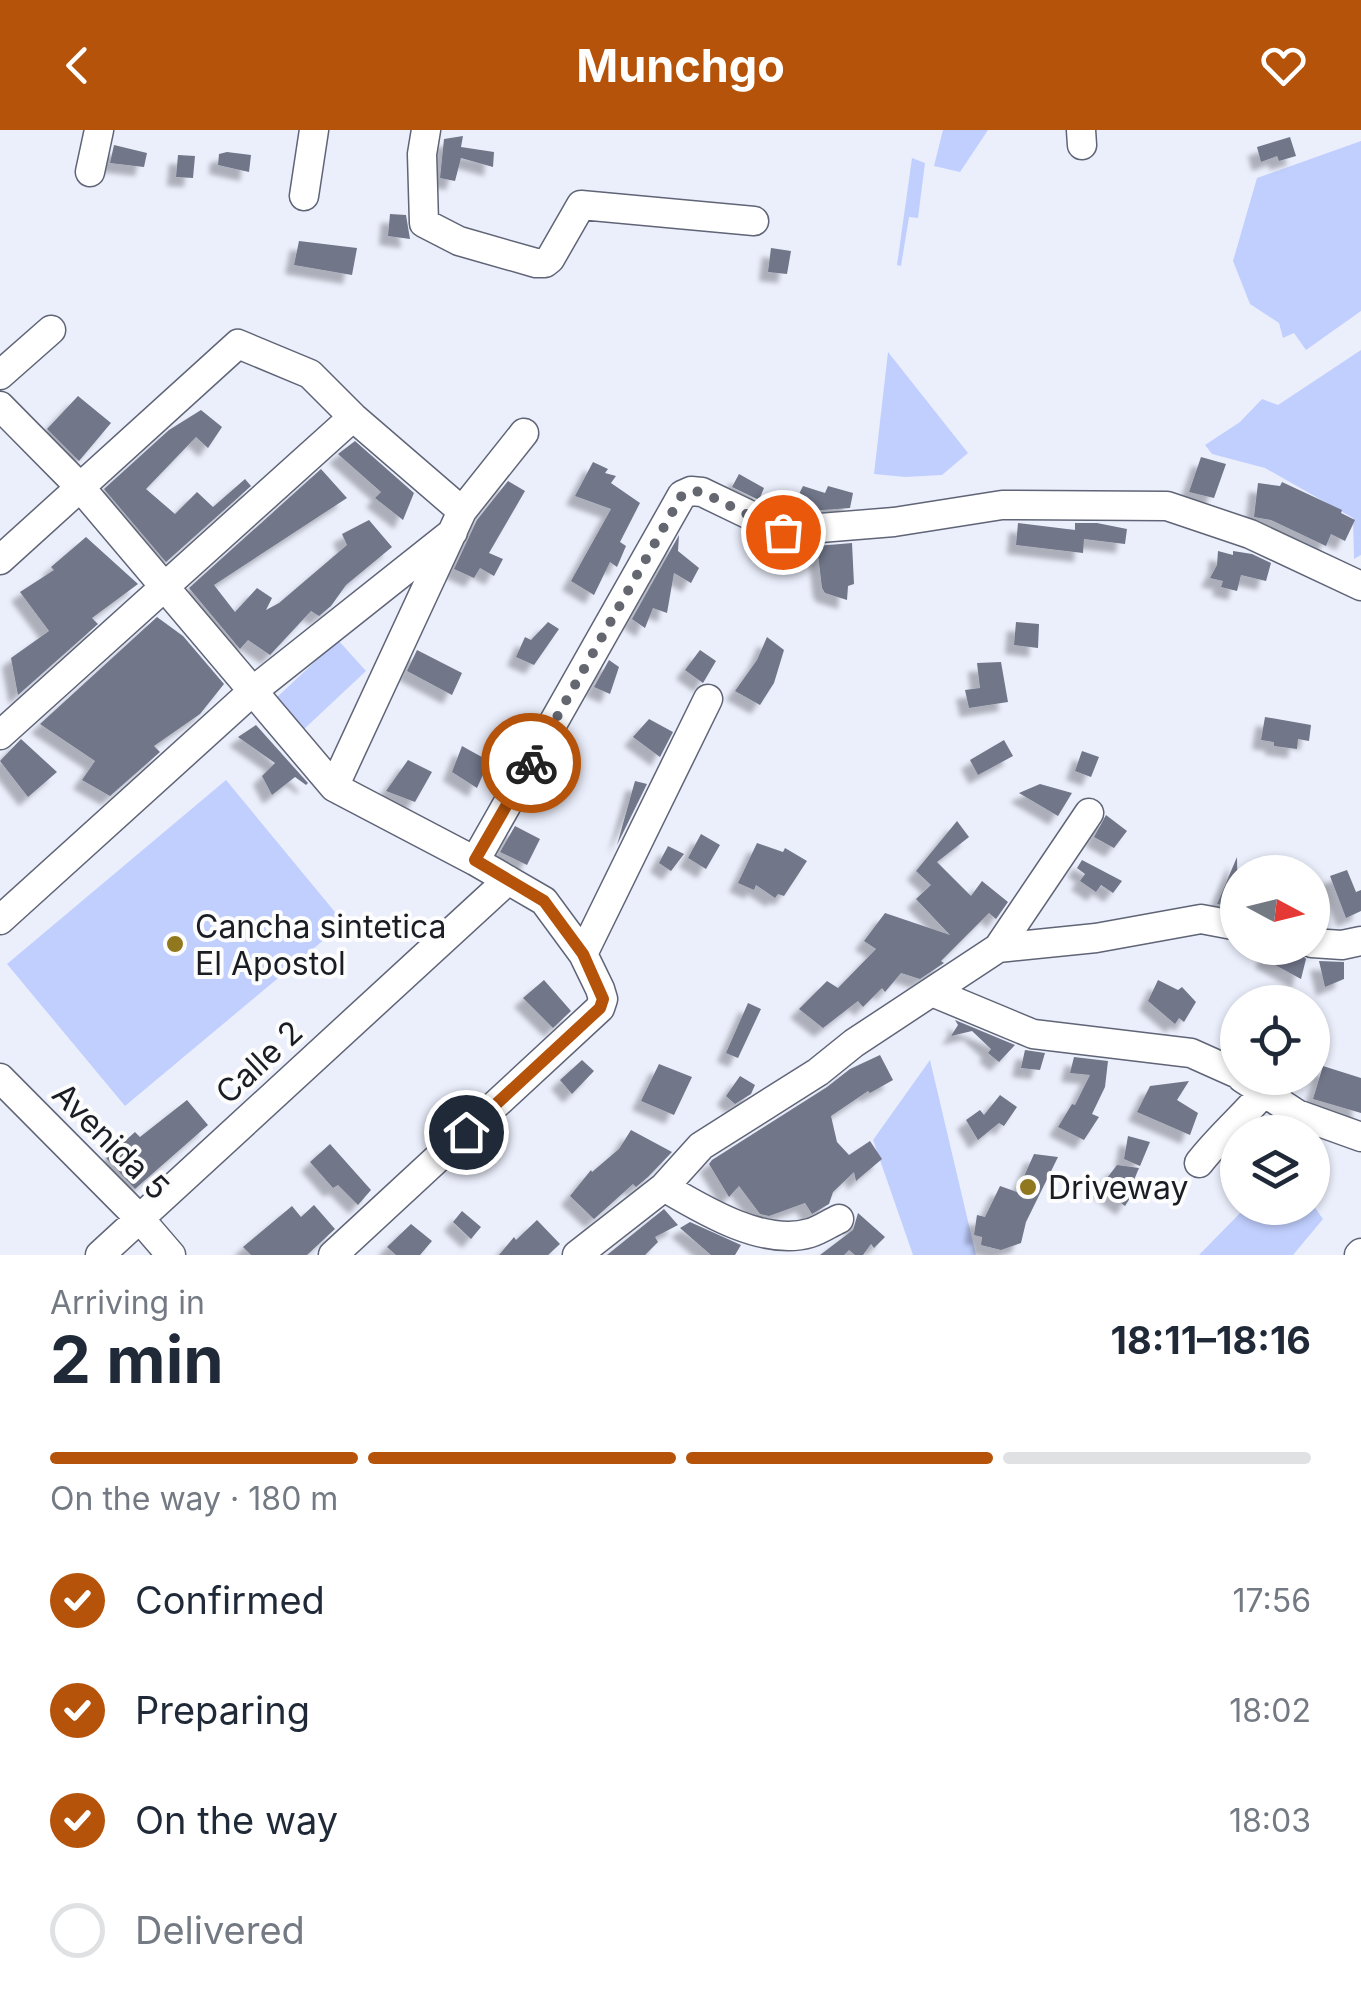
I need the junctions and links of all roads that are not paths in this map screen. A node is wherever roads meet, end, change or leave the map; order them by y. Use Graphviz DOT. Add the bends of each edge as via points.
graph roads {
  1 [pos="98,130"];
  2 [pos="314,130"];
  3 [pos="426,130"];
  4 [pos="90,172"];
  5 [pos="304,196"];
  6 [pos="754,221"];
  7 [pos="51,330"];
  8 [pos="0,375"];
  9 [pos="0,406"];
  10 [pos="353,417"];
  11 [pos="524,433"];
  12 [pos="80,487"];
  13 [pos="458,521"];
  14 [pos="0,560"];
  15 [pos="1361,586"];
  16 [pos="161,587"];
  17 [pos="254,690"];
  18 [pos="708,698"];
  19 [pos="0,735"];
  20 [pos="334,787"];
  21 [pos="1088,813"];
  22 [pos="475,860"];
  23 [pos="508,880"];
  24 [pos="0,920"];
  25 [pos="1220,923"];
  26 [pos="1361,940"];
  27 [pos="1330,944"];
  28 [pos="998,948"];
  29 [pos="583,954"];
  30 [pos="932,992"];
  31 [pos="1220,1067"];
  32 [pos="3,1086"];
  33 [pos="1245,1095"];
  34 [pos="1269,1095"];
  35 [pos="1361,1137"];
  36 [pos="1199,1163"];
  37 [pos="664,1187"];
  38 [pos="140,1219"];
  39 [pos="839,1219"];
  40 [pos="100,1255"];
  41 [pos="171,1255"];
  42 [pos="333,1255"];
  43 [pos="577,1255"];
  1 -- 4 [label="street"];
  2 -- 5 [label="street"];
  3 -- 6 [label="street" via="424,223 536,263 550,259 582,205"];
  7 -- 8 [label="street"];
  9 -- 12 [label="street"];
  10 -- 12 [label="street" via="310,374 238,344"];
  10 -- 13 [label="street"];
  10 -- 16 [label="street"];
  11 -- 13 [label="street"];
  12 -- 14 [label="street"];
  12 -- 16 [label="street"];
  13 -- 17 [label="street"];
  13 -- 20 [label="street"];
  15 -- 22 [label="street" via="1250,534 1167,506 1002,505 783,532 691,491 682,495"];
  16 -- 17 [label="street"];
  16 -- 19 [label="street"];
  17 -- 20 [label="street"];
  17 -- 24 [label="street"];
  18 -- 29 [label="street"];
  20 -- 22 [label="street"];
  21 -- 28 [label="street"];
  22 -- 23 [label="street"];
  23 -- 29 [label="street" via="544,901"];
  23 -- 38 [label="street, Calle 2"];
  25 -- 28 [label="street"];
  26 -- 27 [label="street"];
  28 -- 30 [label="street"];
  29 -- 42 [label="street" via="603,999 600,1008"];
  30 -- 31 [label="street" via="1033,1034 1192,1053"];
  30 -- 37 [label="street" via="700,1146"];
  32 -- 38 [label="street, Avenida 5"];
  33 -- 36 [label="street" via="1241,1120"];
  34 -- 35 [label="street" via="1297,1114"];
  37 -- 39 [label="street" via="710,1214 776,1236 809,1233"];
  37 -- 43 [label="street"];
  38 -- 40 [label="street, Calle 2"];
  38 -- 41 [label="street, Avenida 5"];
}
